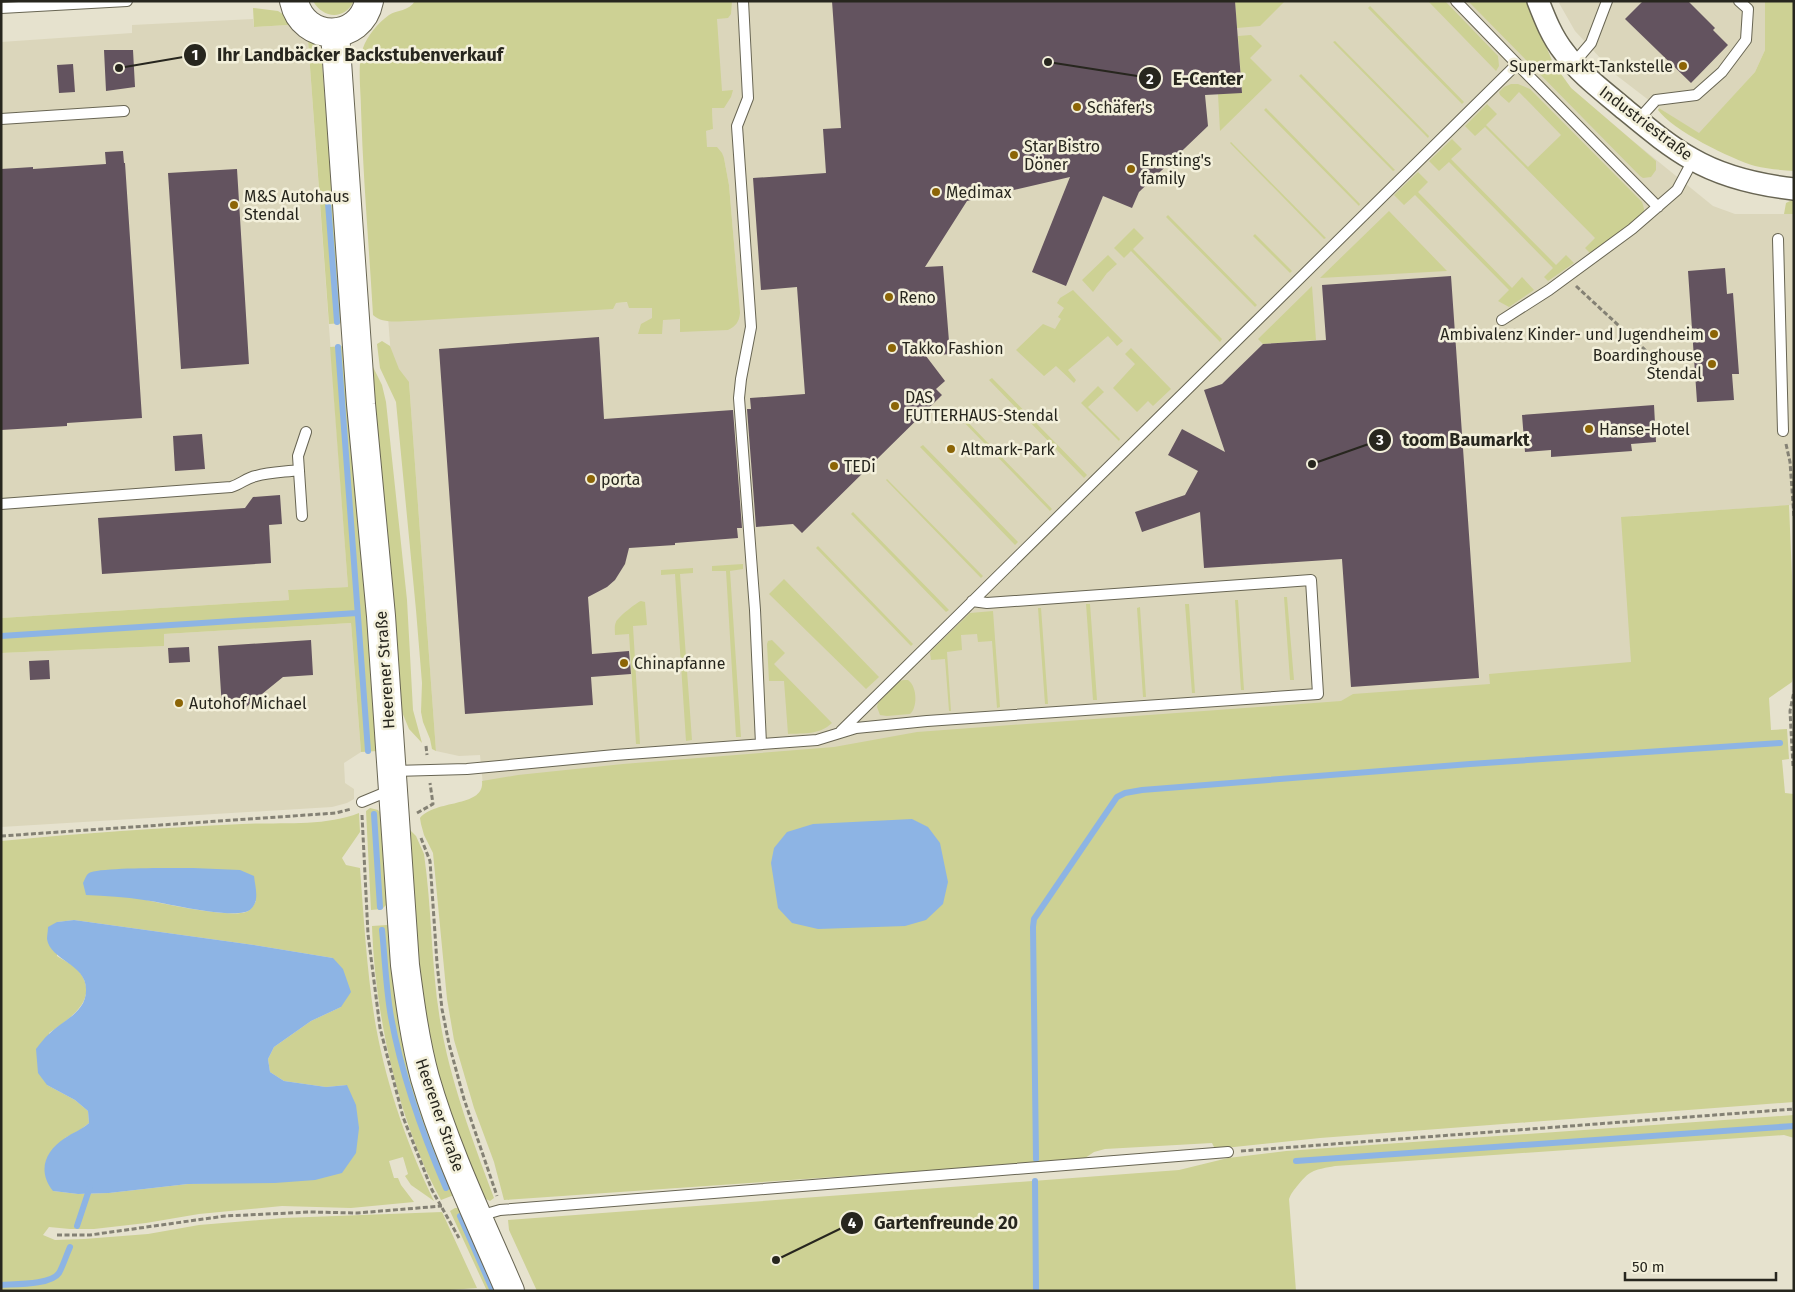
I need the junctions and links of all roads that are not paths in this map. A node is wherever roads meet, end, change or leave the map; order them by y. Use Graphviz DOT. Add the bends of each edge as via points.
graph roads {
  1 [pos="127,1"];
  2 [pos="294,1"];
  3 [pos="370,1"];
  4 [pos="742,1"];
  5 [pos="1456,1"];
  6 [pos="1538,1"];
  7 [pos="1607,1"];
  8 [pos="1739,1"];
  9 [pos="1,8"];
  10 [pos="335,33"];
  11 [pos="1517,64"];
  12 [pos="1573,64"];
  13 [pos="124,111"];
  14 [pos="1,120"];
  15 [pos="1638,120"];
  16 [pos="1693,160"];
  17 [pos="1794,189"];
  18 [pos="1658,207"];
  19 [pos="1778,239"];
  20 [pos="1502,320"];
  21 [pos="1783,431"];
  22 [pos="306,432"];
  23 [pos="299,470"];
  24 [pos="1,504"];
  25 [pos="302,516"];
  26 [pos="972,601"];
  27 [pos="840,732"];
  28 [pos="761,744"];
  29 [pos="393,780"];
  30 [pos="362,802"];
  31 [pos="1228,1152"];
  32 [pos="489,1213"];
  33 [pos="510,1291"];
  1 -- 9 [label="lane"];
  2 -- 10 [label="main road" via="302,19 311,27"];
  3 -- 10 [label="main road" via="365,15 357,24"];
  4 -- 28 [label="lane" via="748,98 737,126 751,327 739,398 755,610"];
  5 -- 11 [label="lane"];
  6 -- 12 [label="street, Industriestraße" via="1547,24"];
  7 -- 12 [label="lane" via="1591,43"];
  8 -- 15 [label="lane" via="1748,9 1746,40 1722,72 1696,95 1656,100"];
  10 -- 29 [label="main road, Heerener Straße" via="361,404"];
  11 -- 18 [label="lane"];
  11 -- 26 [label="lane"];
  12 -- 15 [label="street, Industriestraße"];
  13 -- 14 [label="lane"];
  15 -- 16 [label="street, Industriestraße"];
  16 -- 17 [label="street, Industriestraße" via="1728,176"];
  16 -- 18 [label="lane" via="1677,190"];
  18 -- 20 [label="lane" via="1567,278"];
  19 -- 21 [label="lane"];
  22 -- 23 [label="lane" via="298,456"];
  23 -- 24 [label="lane" via="256,476 231,487"];
  23 -- 25 [label="lane"];
  26 -- 27 [label="lane"];
  26 -- 27 [label="lane" via="987,603 1311,580 1318,694 927,721"];
  27 -- 28 [label="lane" via="817,740"];
  28 -- 29 [label="lane" via="467,770 428,770"];
  29 -- 30 [label="lane"];
  29 -- 32 [label="main road, Heerener Straße" via="405,965 417,1046 436,1112"];
  31 -- 32 [label="lane"];
  32 -- 33 [label="main road, Heerener Straße"];
}
